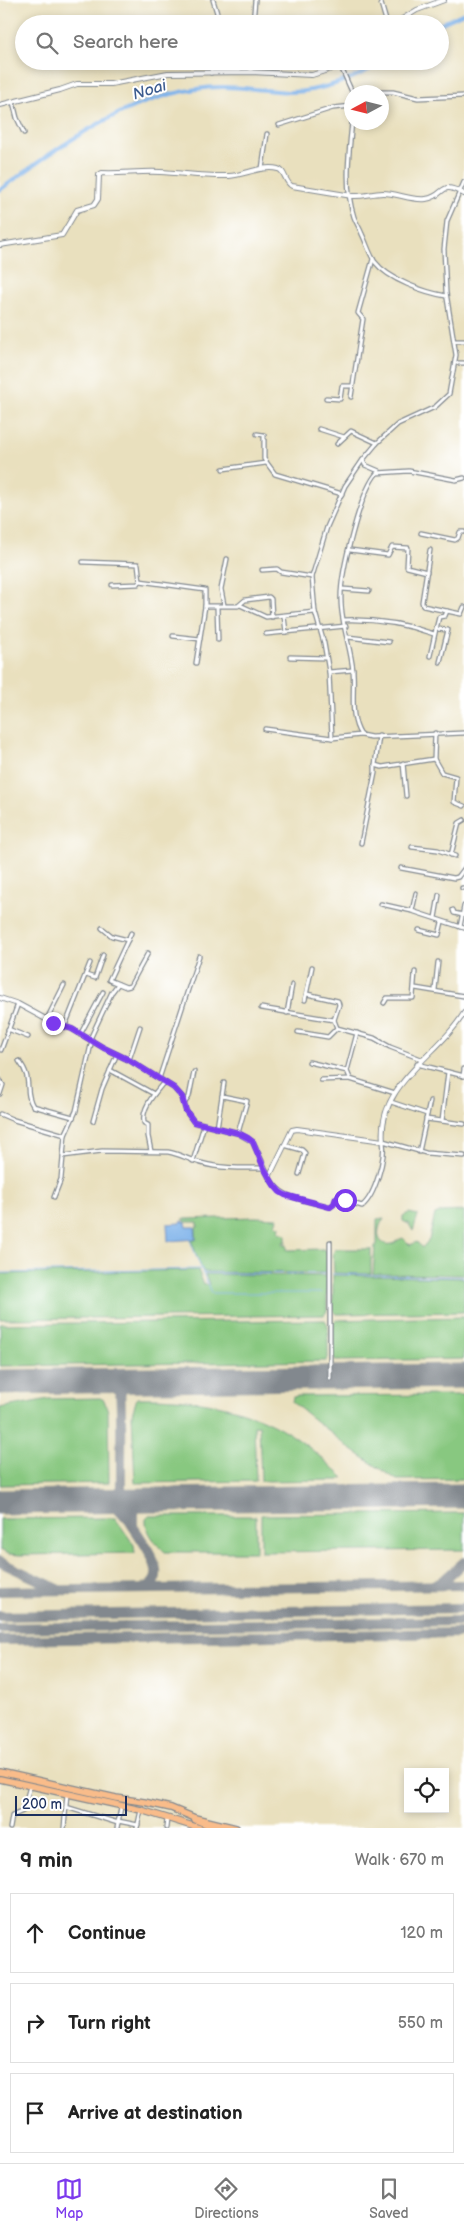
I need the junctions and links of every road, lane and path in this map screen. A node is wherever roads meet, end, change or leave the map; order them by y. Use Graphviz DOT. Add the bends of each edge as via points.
graph roads {
  1 [pos="213,0"];
  2 [pos="255,0"];
  3 [pos="380,0"];
  4 [pos="444,0"];
  5 [pos="217,15"];
  6 [pos="254,15"];
  7 [pos="384,15"];
  8 [pos="409,15"];
  9 [pos="211,70"];
  10 [pos="326,70"];
  11 [pos="342,70"];
  12 [pos="251,72"];
  13 [pos="210,74"];
  14 [pos="349,85"];
  15 [pos="389,92"];
  16 [pos="464,96"];
  17 [pos="13,101"];
  18 [pos="0,105"];
  19 [pos="344,107"];
  20 [pos="279,125"];
  21 [pos="351,130"];
  22 [pos="24,133"];
  23 [pos="267,134"];
  24 [pos="262,170"];
  25 [pos="464,182"];
  26 [pos="462,193"];
  27 [pos="349,195"];
  28 [pos="0,245"];
  29 [pos="373,258"];
  30 [pos="446,296"];
  31 [pos="454,341"];
  32 [pos="464,341"];
  33 [pos="455,363"];
  34 [pos="464,363"];
  35 [pos="352,386"];
  36 [pos="351,397"];
  37 [pos="326,398"];
  38 [pos="319,429"];
  39 [pos="257,434"];
  40 [pos="344,437"];
  41 [pos="377,443"];
  42 [pos="337,444"];
  43 [pos="363,460"];
  44 [pos="266,464"];
  45 [pos="223,469"];
  46 [pos="382,472"];
  47 [pos="464,478"];
  48 [pos="342,494"];
  49 [pos="464,532"];
  50 [pos="421,533"];
  51 [pos="350,550"];
  52 [pos="430,550"];
  53 [pos="227,559"];
  54 [pos="83,562"];
  55 [pos="262,570"];
  56 [pos="427,572"];
  57 [pos="312,577"];
  58 [pos="140,581"];
  59 [pos="112,585"];
  60 [pos="342,590"];
  61 [pos="370,591"];
  62 [pos="224,605"];
  63 [pos="240,605"];
  64 [pos="205,606"];
  65 [pos="217,606"];
  66 [pos="464,607"];
  67 [pos="447,611"];
  68 [pos="315,612"];
  69 [pos="284,616"];
  70 [pos="272,617"];
  71 [pos="344,620"];
  72 [pos="346,626"];
  73 [pos="436,629"];
  74 [pos="320,630"];
  75 [pos="286,632"];
  76 [pos="266,634"];
  77 [pos="434,634"];
  78 [pos="173,636"];
  79 [pos="348,637"];
  80 [pos="200,639"];
  81 [pos="218,640"];
  82 [pos="389,642"];
  83 [pos="430,656"];
  84 [pos="290,657"];
  85 [pos="326,658"];
  86 [pos="440,662"];
  87 [pos="196,663"];
  88 [pos="353,670"];
  89 [pos="329,672"];
  90 [pos="265,729"];
  91 [pos="435,733"];
  92 [pos="464,733"];
  93 [pos="361,735"];
  94 [pos="379,736"];
  95 [pos="332,738"];
  96 [pos="434,759"];
  97 [pos="403,763"];
  98 [pos="375,766"];
  99 [pos="406,796"];
  100 [pos="464,806"];
  101 [pos="464,820"];
  102 [pos="361,843"];
  103 [pos="412,847"];
  104 [pos="401,868"];
  105 [pos="464,868"];
  106 [pos="416,893"];
  107 [pos="439,895"];
  108 [pos="381,904"];
  109 [pos="464,906"];
  110 [pos="453,910"];
  111 [pos="412,912"];
  112 [pos="463,915"];
  113 [pos="435,918"];
  114 [pos="442,922"];
  115 [pos="462,927"];
  116 [pos="102,928"];
  117 [pos="419,930"];
  118 [pos="131,933"];
  119 [pos="128,940"];
  120 [pos="148,953"];
  121 [pos="103,955"];
  122 [pos="199,956"];
  123 [pos="438,962"];
  124 [pos="90,963"];
  125 [pos="312,967"];
  126 [pos="415,972"];
  127 [pos="86,975"];
  128 [pos="118,984"];
  129 [pos="64,985"];
  130 [pos="292,985"];
  131 [pos="415,988"];
  132 [pos="435,990"];
  133 [pos="103,992"];
  134 [pos="307,994"];
  135 [pos="464,996"];
  136 [pos="0,998"];
  137 [pos="305,1000"];
  138 [pos="384,1003"];
  139 [pos="18,1004"];
  140 [pos="261,1008"];
  141 [pos="287,1013"];
  142 [pos="464,1013"];
  143 [pos="47,1020"];
  144 [pos="334,1020"];
  145 [pos="65,1026"];
  146 [pos="140,1027"];
  147 [pos="337,1028"];
  148 [pos="8,1029"];
  149 [pos="298,1032"];
  150 [pos="357,1033"];
  151 [pos="80,1035"];
  152 [pos="28,1037"];
  153 [pos="91,1040"];
  154 [pos="1,1050"];
  155 [pos="117,1053"];
  156 [pos="421,1059"];
  157 [pos="129,1060"];
  158 [pos="19,1061"];
  159 [pos="309,1062"];
  160 [pos="417,1064"];
  161 [pos="464,1069"];
  162 [pos="110,1070"];
  163 [pos="347,1071"];
  164 [pos="194,1072"];
  165 [pos="448,1072"];
  166 [pos="463,1076"];
  167 [pos="350,1079"];
  168 [pos="0,1080"];
  169 [pos="161,1080"];
  170 [pos="321,1080"];
  171 [pos="224,1083"];
  172 [pos="0,1091"];
  173 [pos="395,1093"];
  174 [pos="154,1094"];
  175 [pos="222,1096"];
  176 [pos="430,1101"];
  177 [pos="391,1102"];
  178 [pos="184,1105"];
  179 [pos="0,1114"];
  180 [pos="428,1114"];
  181 [pos="73,1117"];
  182 [pos="426,1118"];
  183 [pos="93,1121"];
  184 [pos="442,1121"];
  185 [pos="464,1124"];
  186 [pos="204,1125"];
  187 [pos="217,1128"];
  188 [pos="238,1133"];
  189 [pos="65,1135"];
  190 [pos="383,1141"];
  191 [pos="284,1145"];
  192 [pos="151,1152"];
  193 [pos="418,1152"];
  194 [pos="64,1156"];
  195 [pos="464,1156"];
  196 [pos="193,1161"];
  197 [pos="264,1168"];
  198 [pos="299,1174"];
  199 [pos="269,1176"];
  200 [pos="54,1197"];
  201 [pos="330,1242"];
  202 [pos="330,1378"];
  203 [pos="0,1772"];
  204 [pos="0,1779"];
  205 [pos="30,1786"];
  206 [pos="67,1794"];
  207 [pos="121,1806"];
  208 [pos="66,1807"];
  209 [pos="141,1810"];
  210 [pos="167,1817"];
  211 [pos="195,1818"];
  212 [pos="118,1822"];
  213 [pos="137,1827"];
  214 [pos="10,1828"];
  215 [pos="64,1828"];
  216 [pos="117,1828"];
  217 [pos="166,1828"];
  218 [pos="199,1828"];
  219 [pos="214,1828"];
  220 [pos="236,1828"];
  1 -- 5 [label="street"];
  2 -- 6 [label="street"];
  3 -- 7 [label="street"];
  4 -- 8 [label="street"];
  9 -- 13 [label="street"];
  10 -- 12 [label="street" via="312,75"];
  11 -- 14 [label="street"];
  12 -- 13 [label="street"];
  13 -- 17 [label="street" via="168,73 112,84 77,84"];
  15 -- 16 [label="street" via="414,98"];
  17 -- 18 [label="street"];
  17 -- 22 [label="street"];
  19 -- 20 [label="street"];
  21 -- 27 [label="street"];
  23 -- 24 [label="street"];
  24 -- 27 [label="street" via="278,168 292,186"];
  24 -- 28 [label="street" via="228,176 102,173 99,175 98,199 94,205 77,210 62,235"];
  25 -- 26 [label="street"];
  26 -- 27 [label="street" via="448,187 426,199 385,193 361,197"];
  26 -- 30 [label="street" via="447,221 444,249"];
  27 -- 29 [label="street" via="354,218"];
  29 -- 30 [label="street" via="390,274 407,283"];
  29 -- 35 [label="street" via="358,313 363,319"];
  30 -- 31 [label="street"];
  31 -- 32 [label="street"];
  31 -- 33 [label="street"];
  33 -- 34 [label="street"];
  33 -- 41 [label="street" via="449,394 435,407 398,424"];
  35 -- 36 [label="street"];
  35 -- 37 [label="street" via="342,386 340,399"];
  38 -- 40 [label="street"];
  39 -- 44 [label="street" via="264,435"];
  40 -- 41 [label="street" via="351,431"];
  40 -- 42 [label="street"];
  41 -- 43 [label="street"];
  43 -- 46 [label="street" via="365,465"];
  43 -- 48 [label="street"];
  44 -- 45 [label="street"];
  44 -- 48 [label="street" via="282,477"];
  46 -- 47 [label="street" via="409,471 456,480"];
  46 -- 51 [label="street" via="373,477 364,495 352,532"];
  48 -- 57 [label="street" via="327,527"];
  49 -- 50 [label="street" via="460,532 455,540"];
  51 -- 56 [label="street" via="388,555 393,546 408,548 407,567"];
  51 -- 60 [label="street"];
  52 -- 56 [label="street"];
  53 -- 62 [label="street" via="221,589"];
  54 -- 58 [label="street" via="137,564"];
  55 -- 57 [label="street"];
  56 -- 67 [label="street" via="422,604"];
  57 -- 68 [label="street"];
  58 -- 59 [label="street" via="134,586"];
  58 -- 64 [label="street" via="203,588 206,592"];
  60 -- 61 [label="street"];
  60 -- 71 [label="street"];
  62 -- 63 [label="street"];
  62 -- 65 [label="street"];
  63 -- 70 [label="street"];
  63 -- 70 [label="street" via="245,600 270,597"];
  64 -- 65 [label="street"];
  64 -- 80 [label="street"];
  65 -- 81 [label="street"];
  66 -- 67 [label="street" via="461,614"];
  67 -- 73 [label="street" via="445,616 439,617"];
  68 -- 69 [label="street"];
  68 -- 74 [label="street"];
  69 -- 70 [label="street"];
  69 -- 75 [label="street"];
  71 -- 72 [label="street"];
  71 -- 77 [label="street" via="396,624"];
  72 -- 74 [label="street"];
  72 -- 79 [label="street"];
  73 -- 77 [label="street"];
  73 -- 86 [label="street" via="449,631"];
  74 -- 75 [label="street"];
  74 -- 85 [label="street"];
  75 -- 76 [label="street"];
  77 -- 83 [label="street"];
  78 -- 80 [label="street"];
  79 -- 82 [label="street"];
  79 -- 88 [label="street"];
  80 -- 87 [label="street"];
  84 -- 85 [label="street"];
  85 -- 89 [label="street"];
  88 -- 89 [label="street"];
  88 -- 93 [label="street" via="354,711"];
  89 -- 95 [label="street"];
  90 -- 95 [label="street"];
  91 -- 92 [label="street"];
  91 -- 94 [label="street"];
  91 -- 96 [label="street"];
  93 -- 94 [label="street"];
  93 -- 95 [label="street"];
  94 -- 98 [label="street"];
  96 -- 97 [label="street"];
  96 -- 100 [label="street" via="439,771 456,777 454,802"];
  97 -- 98 [label="street"];
  97 -- 99 [label="street"];
  98 -- 102 [label="street"];
  101 -- 103 [label="street" via="459,823 453,856 438,850"];
  104 -- 105 [label="street" via="454,878"];
  106 -- 111 [label="street"];
  107 -- 113 [label="street"];
  108 -- 111 [label="street"];
  109 -- 112 [label="street"];
  110 -- 112 [label="street"];
  111 -- 113 [label="street"];
  112 -- 115 [label="street"];
  113 -- 114 [label="street"];
  114 -- 115 [label="street"];
  114 -- 117 [label="street" via="439,935"];
  116 -- 119 [label="street" via="112,936"];
  118 -- 119 [label="street"];
  119 -- 128 [label="street" via="109,980"];
  120 -- 128 [label="street" via="130,986"];
  121 -- 127 [label="street" via="95,978"];
  122 -- 169 [label="street"];
  123 -- 132 [label="street"];
  124 -- 127 [label="street"];
  125 -- 134 [label="street"];
  126 -- 131 [label="street"];
  127 -- 145 [label="street"];
  128 -- 153 [label="street"];
  129 -- 143 [label="street"];
  130 -- 141 [label="street"];
  131 -- 132 [label="street"];
  131 -- 138 [label="street" via="412,999 387,998"];
  132 -- 135 [label="street"];
  133 -- 151 [label="street"];
  134 -- 137 [label="street"];
  134 -- 144 [label="street" via="338,1001"];
  136 -- 139 [label="street"];
  139 -- 143 [label="street"];
  139 -- 148 [label="street"];
  140 -- 141 [label="street"];
  141 -- 144 [label="street"];
  142 -- 156 [label="street" via="456,1027"];
  143 -- 145 [label="street"];
  144 -- 147 [label="street"];
  145 -- 151 [label="street"];
  146 -- 157 [label="street"];
  147 -- 149 [label="street" via="328,1037"];
  147 -- 150 [label="street"];
  148 -- 152 [label="street"];
  148 -- 154 [label="street"];
  150 -- 156 [label="street"];
  150 -- 163 [label="street"];
  151 -- 153 [label="street"];
  153 -- 155 [label="street"];
  153 -- 181 [label="street"];
  155 -- 157 [label="street"];
  155 -- 162 [label="street"];
  156 -- 160 [label="street"];
  157 -- 169 [label="street"];
  158 -- 181 [label="street" via="28,1074 29,1099 33,1106"];
  159 -- 163 [label="street"];
  160 -- 165 [label="street"];
  160 -- 173 [label="street"];
  161 -- 166 [label="street"];
  162 -- 174 [label="street"];
  162 -- 183 [label="street"];
  163 -- 167 [label="street"];
  164 -- 178 [label="street"];
  165 -- 166 [label="street"];
  165 -- 184 [label="street"];
  167 -- 170 [label="street"];
  167 -- 173 [label="street"];
  168 -- 172 [label="street"];
  169 -- 174 [label="street"];
  169 -- 178 [label="street" via="174,1088"];
  171 -- 175 [label="street"];
  173 -- 177 [label="street"];
  174 -- 192 [label="street" via="144,1110 143,1119 148,1125"];
  175 -- 187 [label="street"];
  175 -- 188 [label="street" via="248,1101"];
  176 -- 180 [label="street"];
  177 -- 180 [label="street"];
  177 -- 190 [label="street" via="383,1125"];
  178 -- 186 [label="street" via="190,1119"];
  179 -- 189 [label="street"];
  180 -- 182 [label="street"];
  181 -- 189 [label="street"];
  182 -- 184 [label="street"];
  182 -- 193 [label="street"];
  184 -- 185 [label="street"];
  186 -- 187 [label="street"];
  186 -- 196 [label="street"];
  187 -- 188 [label="street"];
  188 -- 197 [label="street" via="253,1142"];
  189 -- 194 [label="street"];
  190 -- 191 [label="street" via="297,1129 289,1132"];
  190 -- 193 [label="street"];
  190 -- 199 [label="street" via="384,1154 375,1186 362,1206 336,1198 330,1207 285,1195"];
  191 -- 198 [label="street" via="305,1153"];
  191 -- 199 [label="street"];
  192 -- 194 [label="street" via="102,1151"];
  192 -- 196 [label="street" via="178,1153"];
  193 -- 195 [label="street"];
  194 -- 200 [label="street" via="60,1185"];
  196 -- 197 [label="street" via="216,1166"];
  197 -- 199 [label="street"];
  201 -- 202 [label="street"];
  203 -- 211 [label="highway" via="171,1808"];
  204 -- 205 [label="highway"];
  205 -- 206 [label="highway"];
  205 -- 214 [label="street" via="23,1811 12,1816"];
  206 -- 207 [label="highway"];
  206 -- 208 [label="street"];
  207 -- 209 [label="highway"];
  207 -- 212 [label="street"];
  208 -- 212 [label="street"];
  208 -- 215 [label="street"];
  209 -- 210 [label="highway"];
  209 -- 213 [label="street"];
  210 -- 217 [label="street"];
  210 -- 218 [label="highway"];
  211 -- 219 [label="main road"];
  211 -- 220 [label="highway"];
  212 -- 213 [label="street"];
  212 -- 216 [label="street"];
}
